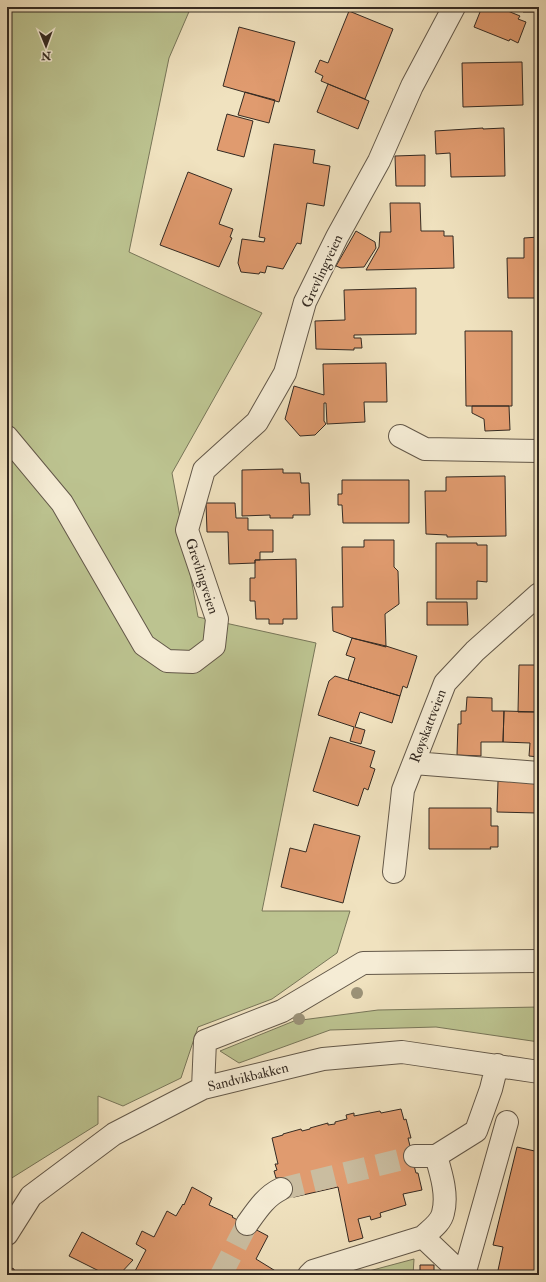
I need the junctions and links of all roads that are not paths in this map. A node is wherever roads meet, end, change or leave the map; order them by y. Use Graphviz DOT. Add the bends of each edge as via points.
graph roads {
  1 [pos="454,7"];
  2 [pos="400,436"];
  3 [pos="7,437"];
  4 [pos="539,451"];
  5 [pos="539,594"];
  6 [pos="414,763"];
  7 [pos="539,773"];
  8 [pos="394,872"];
  9 [pos="539,961"];
  10 [pos="497,1065"];
  11 [pos="539,1072"];
  12 [pos="203,1088"];
  13 [pos="507,1122"];
  14 [pos="415,1156"];
  15 [pos="436,1156"];
  16 [pos="281,1189"];
  17 [pos="247,1224"];
  18 [pos="7,1234"];
  19 [pos="423,1237"];
  20 [pos="309,1275"];
  21 [pos="463,1275"];
  1 -- 3 [label="street, Grevlingveien" via="412,86 379,161 305,302 285,373 257,422 204,470 187,530 217,619 214,646 193,662 167,661 144,645 62,503"];
  2 -- 4 [label="street" via="426,449"];
  5 -- 6 [label="street, Røyskattveien" via="475,651 445,683"];
  6 -- 7 [label="street"];
  6 -- 8 [label="street, Røyskattveien" via="403,790"];
  9 -- 12 [label="street" via="363,963 282,1011 205,1041"];
  10 -- 11 [label="street, Sandvikbakken"];
  10 -- 12 [label="street, Sandvikbakken" via="402,1052 323,1059"];
  10 -- 15 [label="street" via="476,1131"];
  12 -- 18 [label="street, Sandvikbakken" via="114,1134 32,1196"];
  13 -- 21 [label="street"];
  14 -- 15 [label="street"];
  15 -- 19 [label="street" via="445,1188 443,1214 437,1224"];
  16 -- 17 [label="street" via="265,1199"];
  19 -- 20 [label="street" via="313,1271"];
  19 -- 21 [label="street"];
}
